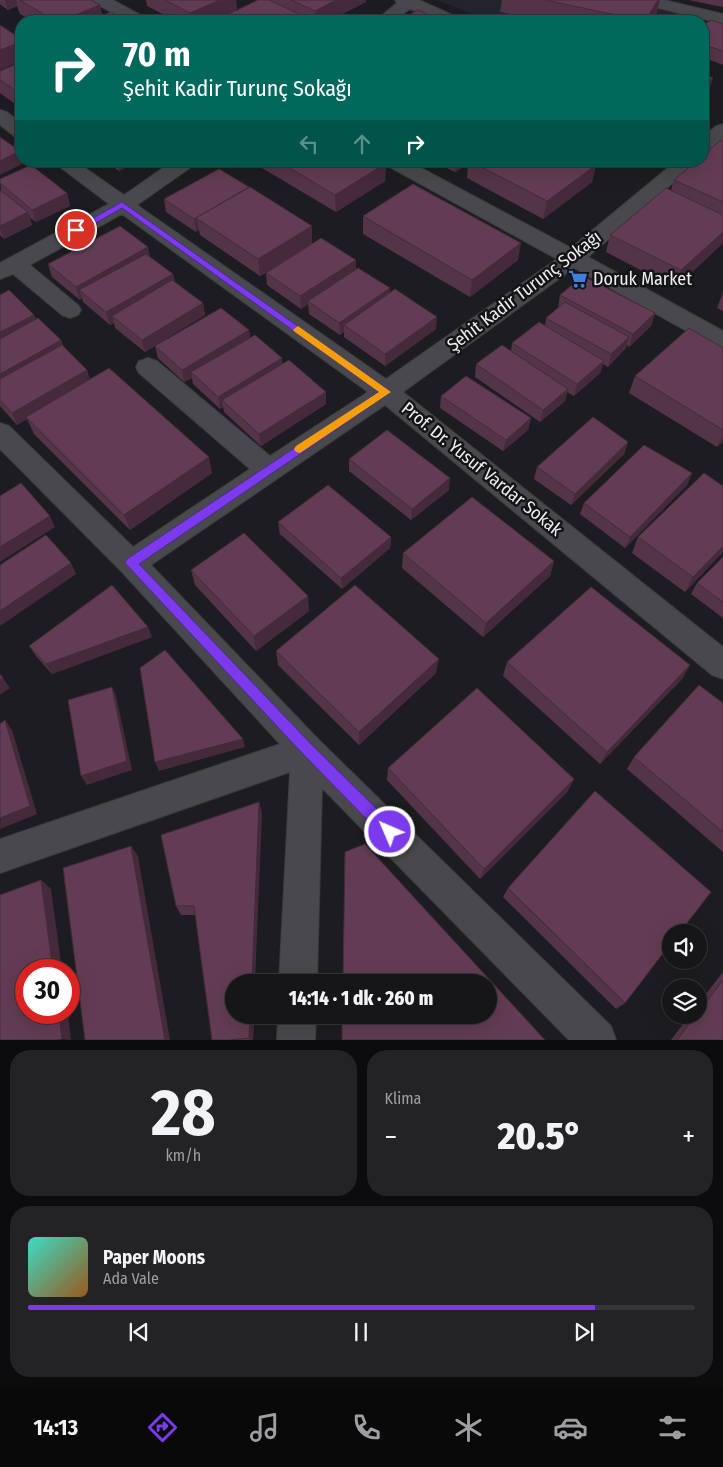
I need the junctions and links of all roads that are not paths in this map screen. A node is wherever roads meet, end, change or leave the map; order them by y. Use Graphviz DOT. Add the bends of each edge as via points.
graph roads {
  1 [pos="100,0"];
  2 [pos="644,0"];
  3 [pos="407,1"];
  4 [pos="127,15"];
  5 [pos="390,15"];
  6 [pos="438,15"];
  7 [pos="723,18"];
  8 [pos="0,116"];
  9 [pos="15,127"];
  10 [pos="70,167"];
  11 [pos="178,167"];
  12 [pos="404,167"];
  13 [pos="681,167"];
  14 [pos="122,205"];
  15 [pos="573,258"];
  16 [pos="8,268"];
  17 [pos="70,310"];
  18 [pos="723,342"];
  19 [pos="148,367"];
  20 [pos="386,392"];
  21 [pos="0,433"];
  22 [pos="270,470"];
  23 [pos="131,563"];
  24 [pos="723,665"];
  25 [pos="308,750"];
  26 [pos="0,856"];
  27 [pos="298,974"];
  28 [pos="297,1024"];
  29 [pos="296,1040"];
  30 [pos="597,1040"];
  1 -- 4 [label="street"];
  2 -- 7 [label="street"];
  3 -- 5 [label="street"];
  3 -- 6 [label="street"];
  8 -- 9 [label="street"];
  10 -- 14 [label="street, Prof. Dr. Yusuf Vardar Sokak"];
  11 -- 14 [label="street"];
  12 -- 15 [label="street"];
  13 -- 15 [label="street, Şehit Kadir Turunç Sokağı"];
  14 -- 16 [label="street"];
  14 -- 20 [label="street, Prof. Dr. Yusuf Vardar Sokak"];
  15 -- 18 [label="street"];
  15 -- 20 [label="street, Şehit Kadir Turunç Sokağı"];
  16 -- 17 [label="street"];
  19 -- 22 [label="street"];
  20 -- 22 [label="street, Şehit Kadir Turunç Sokağı"];
  20 -- 24 [label="street, Prof. Dr. Yusuf Vardar Sokak"];
  21 -- 23 [label="street"];
  22 -- 23 [label="street, Şehit Kadir Turunç Sokağı"];
  23 -- 25 [label="street"];
  25 -- 26 [label="street"];
  25 -- 27 [label="street"];
  25 -- 30 [label="street"];
  28 -- 29 [label="street"];
}
